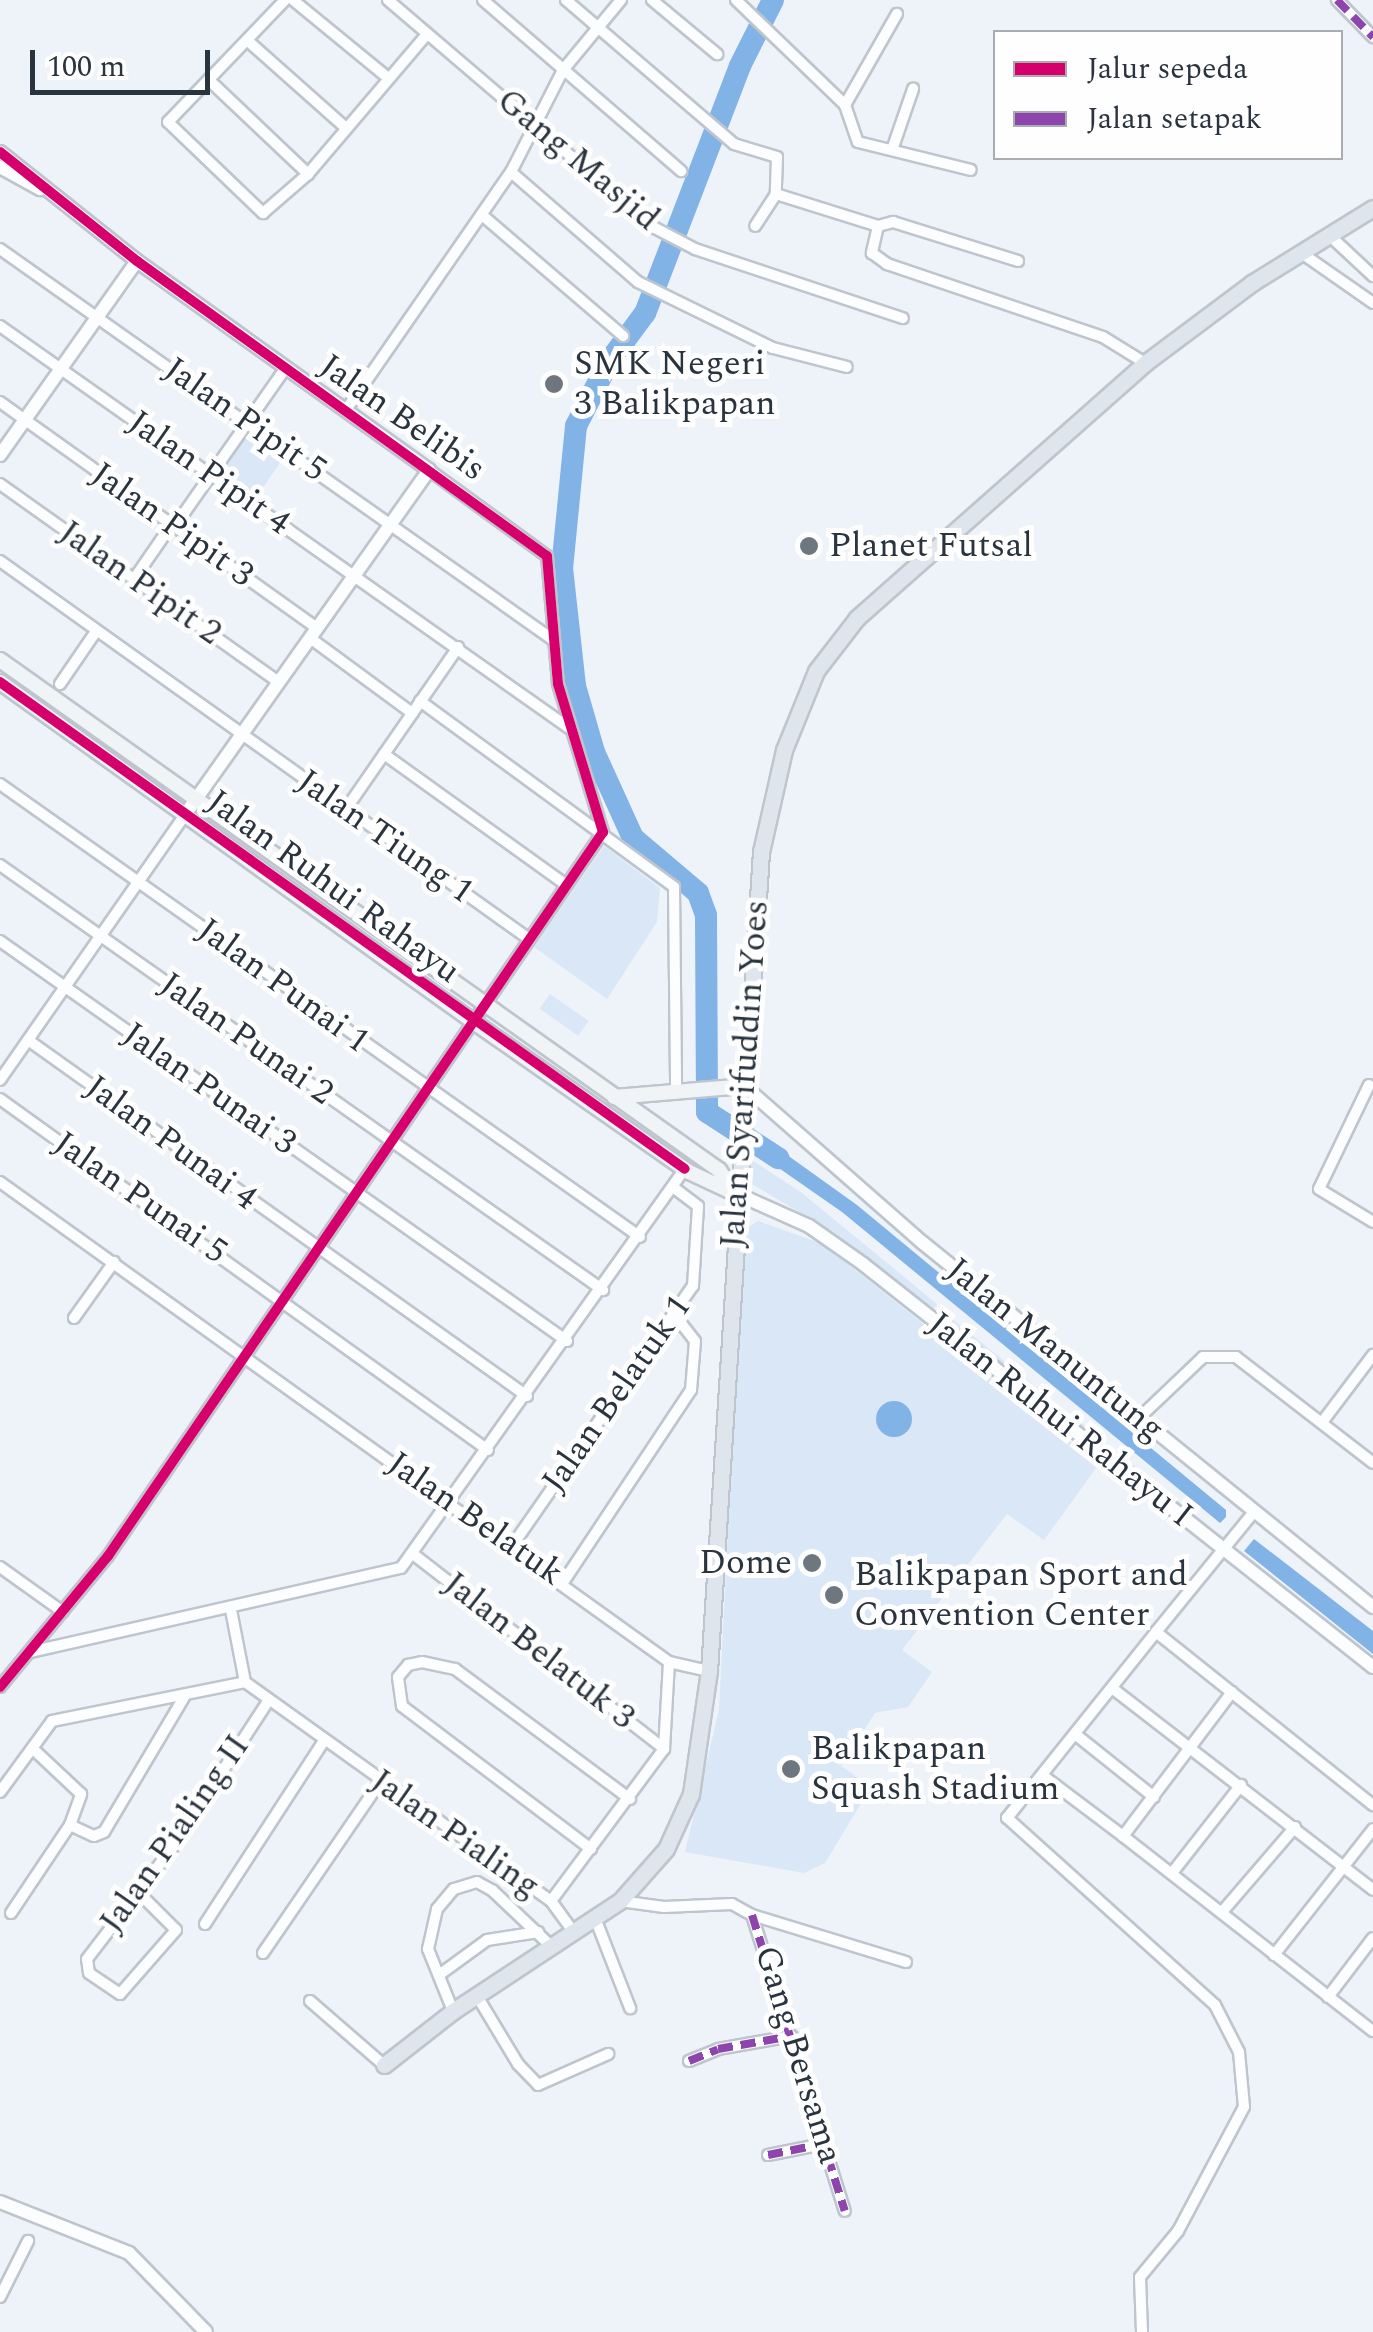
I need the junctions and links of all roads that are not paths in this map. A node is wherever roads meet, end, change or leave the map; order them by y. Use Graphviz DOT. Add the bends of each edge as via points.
graph roads {
  1 [pos="285,0"];
  2 [pos="293,0"];
  3 [pos="388,0"];
  4 [pos="483,0"];
  5 [pos="566,0"];
  6 [pos="621,0"];
  7 [pos="652,0"];
  8 [pos="736,0"];
  9 [pos="1337,0"];
  10 [pos="897,14"];
  11 [pos="596,26"];
  12 [pos="427,34"];
  13 [pos="1373,37"];
  14 [pos="248,41"];
  15 [pos="717,54"];
  16 [pos="563,70"];
  17 [pos="387,77"];
  18 [pos="211,82"];
  19 [pos="912,89"];
  20 [pos="844,105"];
  21 [pos="537,126"];
  22 [pos="346,128"];
  23 [pos="892,150"];
  24 [pos="0,152"];
  25 [pos="0,167"];
  26 [pos="681,170"];
  27 [pos="971,170"];
  28 [pos="511,172"];
  29 [pos="308,174"];
  30 [pos="42,190"];
  31 [pos="776,194"];
  32 [pos="1373,208"];
  33 [pos="482,215"];
  34 [pos="754,226"];
  35 [pos="878,226"];
  36 [pos="1328,234"];
  37 [pos="0,249"];
  38 [pos="1300,252"];
  39 [pos="1018,261"];
  40 [pos="136,262"];
  41 [pos="1373,276"];
  42 [pos="1373,303"];
  43 [pos="98,317"];
  44 [pos="903,318"];
  45 [pos="0,326"];
  46 [pos="623,336"];
  47 [pos="1146,363"];
  48 [pos="847,367"];
  49 [pos="285,369"];
  50 [pos="62,371"];
  51 [pos="0,402"];
  52 [pos="346,410"];
  53 [pos="27,421"];
  54 [pos="248,423"];
  55 [pos="0,455"];
  56 [pos="430,470"];
  57 [pos="211,474"];
  58 [pos="0,484"];
  59 [pos="392,523"];
  60 [pos="174,525"];
  61 [pos="0,561"];
  62 [pos="355,575"];
  63 [pos="134,579"];
  64 [pos="96,630"];
  65 [pos="314,633"];
  66 [pos="552,638"];
  67 [pos="458,647"];
  68 [pos="0,660"];
  69 [pos="0,682"];
  70 [pos="279,682"];
  71 [pos="60,684"];
  72 [pos="420,701"];
  73 [pos="412,714"];
  74 [pos="568,728"];
  75 [pos="242,735"];
  76 [pos="384,754"];
  77 [pos="0,784"];
  78 [pos="198,796"];
  79 [pos="346,808"];
  80 [pos="185,815"];
  81 [pos="603,832"];
  82 [pos="0,865"];
  83 [pos="138,882"];
  84 [pos="566,884"];
  85 [pos="100,936"];
  86 [pos="529,938"];
  87 [pos="4,944"];
  88 [pos="0,958"];
  89 [pos="64,987"];
  90 [pos="483,1002"];
  91 [pos="470,1020"];
  92 [pos="28,1040"];
  93 [pos="0,1080"];
  94 [pos="1369,1085"];
  95 [pos="735,1087"];
  96 [pos="428,1090"];
  97 [pos="684,1092"];
  98 [pos="614,1097"];
  99 [pos="0,1099"];
  100 [pos="390,1143"];
  101 [pos="684,1169"];
  102 [pos="0,1182"];
  103 [pos="673,1187"];
  104 [pos="353,1192"];
  105 [pos="735,1193"];
  106 [pos="1373,1222"];
  107 [pos="640,1237"];
  108 [pos="314,1246"];
  109 [pos="114,1262"];
  110 [pos="603,1290"];
  111 [pos="280,1298"];
  112 [pos="674,1314"];
  113 [pos="74,1318"];
  114 [pos="567,1340"];
  115 [pos="1373,1355"];
  116 [pos="244,1356"];
  117 [pos="527,1396"];
  118 [pos="1139,1418"];
  119 [pos="1323,1422"];
  120 [pos="488,1450"];
  121 [pos="1373,1462"];
  122 [pos="452,1503"];
  123 [pos="1250,1518"];
  124 [pos="512,1546"];
  125 [pos="1230,1546"];
  126 [pos="413,1554"];
  127 [pos="0,1568"];
  128 [pos="564,1581"];
  129 [pos="1373,1608"];
  130 [pos="231,1610"];
  131 [pos="63,1612"];
  132 [pos="1156,1632"];
  133 [pos="30,1652"];
  134 [pos="670,1662"];
  135 [pos="1373,1667"];
  136 [pos="709,1671"];
  137 [pos="245,1682"];
  138 [pos="0,1687"];
  139 [pos="1112,1688"];
  140 [pos="1232,1692"];
  141 [pos="184,1696"];
  142 [pos="268,1702"];
  143 [pos="1075,1734"];
  144 [pos="323,1742"];
  145 [pos="1192,1746"];
  146 [pos="32,1748"];
  147 [pos="664,1749"];
  148 [pos="1042,1775"];
  149 [pos="380,1782"];
  150 [pos="1242,1785"];
  151 [pos="0,1792"];
  152 [pos="1154,1796"];
  153 [pos="630,1798"];
  154 [pos="1373,1805"];
  155 [pos="70,1825"];
  156 [pos="1294,1827"];
  157 [pos="1373,1829"];
  158 [pos="1123,1836"];
  159 [pos="592,1849"];
  160 [pos="1344,1867"];
  161 [pos="1172,1872"];
  162 [pos="1373,1890"];
  163 [pos="138,1893"];
  164 [pos="551,1901"];
  165 [pos="620,1901"];
  166 [pos="1222,1912"];
  167 [pos="11,1913"];
  168 [pos="752,1915"];
  169 [pos="595,1918"];
  170 [pos="204,1924"];
  171 [pos="538,1932"];
  172 [pos="575,1934"];
  173 [pos="1373,1938"];
  174 [pos="553,1948"];
  175 [pos="263,1953"];
  176 [pos="1274,1954"];
  177 [pos="906,1962"];
  178 [pos="439,1975"];
  179 [pos="477,1996"];
  180 [pos="1328,1997"];
  181 [pos="310,2001"];
  182 [pos="630,2008"];
  183 [pos="453,2011"];
  184 [pos="1373,2031"];
  185 [pos="792,2036"];
  186 [pos="608,2054"];
  187 [pos="689,2061"];
  188 [pos="384,2065"];
  189 [pos="823,2144"];
  190 [pos="768,2155"];
  191 [pos="0,2202"];
  192 [pos="845,2212"];
  193 [pos="28,2241"];
  194 [pos="0,2297"];
  195 [pos="206,2332"];
  196 [pos="1142,2332"];
  1 -- 14 [label="street"];
  2 -- 17 [label="street"];
  3 -- 12 [label="street, Gang Masjid"];
  4 -- 16 [label="street"];
  5 -- 11 [label="street"];
  6 -- 11 [label="street"];
  7 -- 15 [label="street"];
  8 -- 20 [label="street"];
  9 -- 13 [label="street"];
  10 -- 20 [label="street"];
  11 -- 16 [label="street"];
  11 -- 31 [label="street" via="734,144 777,158"];
  12 -- 17 [label="street"];
  12 -- 21 [label="street, Gang Masjid"];
  14 -- 18 [label="street"];
  14 -- 22 [label="street"];
  16 -- 21 [label="street"];
  16 -- 26 [label="street"];
  17 -- 22 [label="street"];
  18 -- 29 [label="street"];
  18 -- 29 [label="street" via="178,109 169,128 264,213"];
  19 -- 23 [label="street"];
  20 -- 23 [label="street" via="858,142"];
  21 -- 28 [label="street"];
  21 -- 44 [label="street, Gang Masjid" via="655,228 695,249"];
  22 -- 29 [label="street"];
  23 -- 27 [label="street"];
  24 -- 30 [label="street, Jalan Belibis"];
  25 -- 30 [label="street, Jalan Belibis"];
  28 -- 33 [label="street"];
  28 -- 48 [label="street" via="638,282 773,348"];
  30 -- 40 [label="street, Jalan Belibis"];
  31 -- 34 [label="street"];
  31 -- 35 [label="street"];
  32 -- 36 [label="highway, Jalan Syarifuddin Yoes"];
  33 -- 46 [label="street"];
  33 -- 52 [label="street"];
  35 -- 39 [label="street" via="893,222"];
  35 -- 47 [label="street" via="872,254 887,264 1103,337"];
  36 -- 38 [label="highway, Jalan Syarifuddin Yoes"];
  36 -- 41 [label="street"];
  37 -- 43 [label="street, Jalan Pipit 5"];
  38 -- 42 [label="street"];
  38 -- 47 [label="highway, Jalan Syarifuddin Yoes"];
  40 -- 43 [label="street"];
  40 -- 49 [label="street, Jalan Belibis"];
  43 -- 50 [label="street"];
  43 -- 54 [label="street, Jalan Pipit 5"];
  45 -- 50 [label="street, Jalan Pipit 4"];
  47 -- 95 [label="highway, Jalan Syarifuddin Yoes" via="856,618 816,671 766,817"];
  49 -- 52 [label="street, Jalan Belibis"];
  49 -- 54 [label="street"];
  50 -- 53 [label="street"];
  50 -- 57 [label="street, Jalan Pipit 4"];
  51 -- 53 [label="street, Jalan Pipit 3"];
  52 -- 56 [label="street, Jalan Belibis"];
  53 -- 55 [label="street"];
  53 -- 60 [label="street, Jalan Pipit 3"];
  54 -- 57 [label="street"];
  54 -- 59 [label="street, Jalan Pipit 5"];
  56 -- 59 [label="street"];
  56 -- 66 [label="street, Jalan Belibis" via="546,556"];
  57 -- 60 [label="street"];
  57 -- 62 [label="street, Jalan Pipit 4"];
  58 -- 63 [label="street, Jalan Pipit 2"];
  59 -- 62 [label="street"];
  59 -- 66 [label="street, Jalan Pipit 5"];
  60 -- 63 [label="street"];
  60 -- 65 [label="street, Jalan Pipit 3"];
  61 -- 64 [label="street, Jalan Tiung 1"];
  62 -- 65 [label="street"];
  62 -- 67 [label="street, Jalan Pipit 4"];
  63 -- 70 [label="street, Jalan Pipit 2"];
  64 -- 71 [label="street"];
  64 -- 75 [label="street, Jalan Tiung 1"];
  65 -- 70 [label="street"];
  65 -- 73 [label="street, Jalan Pipit 3"];
  66 -- 74 [label="street, Jalan Belibis"];
  67 -- 72 [label="street"];
  67 -- 74 [label="street, Jalan Pipit 4"];
  68 -- 78 [label="main road, Jalan Ruhui Rahayu"];
  69 -- 80 [label="main road, Jalan Ruhui Rahayu"];
  70 -- 75 [label="street"];
  72 -- 73 [label="street"];
  72 -- 81 [label="street"];
  73 -- 76 [label="street"];
  74 -- 81 [label="street, Jalan Belibis"];
  75 -- 78 [label="street"];
  75 -- 79 [label="street, Jalan Tiung 1"];
  76 -- 79 [label="street"];
  76 -- 84 [label="street"];
  77 -- 83 [label="street, Jalan Punai 1"];
  78 -- 80 [label="street"];
  78 -- 90 [label="main road, Jalan Ruhui Rahayu"];
  79 -- 86 [label="street, Jalan Tiung 1"];
  80 -- 83 [label="street"];
  80 -- 91 [label="main road, Jalan Ruhui Rahayu"];
  81 -- 84 [label="street"];
  81 -- 97 [label="street" via="662,875 678,897"];
  82 -- 85 [label="street, Jalan Punai 2"];
  83 -- 85 [label="street"];
  83 -- 96 [label="street, Jalan Punai 1"];
  84 -- 86 [label="street"];
  85 -- 89 [label="street"];
  85 -- 100 [label="street, Jalan Punai 2"];
  86 -- 90 [label="street"];
  87 -- 88 [label="street"];
  87 -- 89 [label="street, Jalan Punai 3"];
  89 -- 92 [label="street"];
  89 -- 104 [label="street, Jalan Punai 3"];
  90 -- 91 [label="street"];
  90 -- 98 [label="main road, Jalan Ruhui Rahayu"];
  91 -- 96 [label="street"];
  91 -- 101 [label="main road, Jalan Ruhui Rahayu"];
  92 -- 93 [label="street"];
  92 -- 108 [label="street, Jalan Punai 4"];
  94 -- 106 [label="street" via="1319,1188"];
  95 -- 97 [label="main road"];
  95 -- 105 [label="highway, Jalan Syarifuddin Yoes" via="741,1115"];
  95 -- 118 [label="street, Jalan Manuntung"];
  96 -- 100 [label="street"];
  96 -- 107 [label="street, Jalan Punai 1"];
  97 -- 98 [label="main road"];
  98 -- 105 [label="main road, Jalan Ruhui Rahayu" via="719,1170"];
  99 -- 111 [label="street, Jalan Punai 5"];
  100 -- 104 [label="street"];
  100 -- 110 [label="street, Jalan Punai 2"];
  101 -- 103 [label="street"];
  101 -- 105 [label="main road, Jalan Ruhui Rahayu"];
  102 -- 109 [label="street, Jalan Belatuk"];
  103 -- 107 [label="street"];
  103 -- 112 [label="street, Jalan Belatuk 1" via="698,1206 698,1272"];
  104 -- 108 [label="street"];
  104 -- 114 [label="street, Jalan Punai 3"];
  105 -- 125 [label="street, Jalan Ruhui Rahayu I" via="809,1226 851,1255"];
  105 -- 136 [label="highway, Jalan Syarifuddin Yoes"];
  107 -- 110 [label="street"];
  108 -- 111 [label="street"];
  108 -- 117 [label="street, Jalan Punai 4"];
  109 -- 113 [label="street"];
  109 -- 116 [label="street, Jalan Belatuk"];
  110 -- 114 [label="street"];
  111 -- 116 [label="street"];
  111 -- 120 [label="street, Jalan Punai 5"];
  112 -- 124 [label="street, Jalan Belatuk 1"];
  112 -- 128 [label="street" via="695,1342 691,1390"];
  114 -- 117 [label="street"];
  115 -- 119 [label="street"];
  116 -- 122 [label="street, Jalan Belatuk"];
  116 -- 131 [label="street"];
  117 -- 120 [label="street"];
  118 -- 119 [label="street" via="1203,1357 1215,1354 1236,1357"];
  118 -- 123 [label="street, Jalan Manuntung"];
  119 -- 121 [label="street"];
  120 -- 122 [label="street"];
  122 -- 124 [label="street, Jalan Belatuk"];
  122 -- 126 [label="street"];
  123 -- 125 [label="street"];
  123 -- 129 [label="street, Jalan Manuntung"];
  124 -- 128 [label="street, Jalan Belatuk"];
  125 -- 132 [label="street"];
  125 -- 135 [label="street, Jalan Ruhui Rahayu I"];
  126 -- 130 [label="street" via="388,1574"];
  126 -- 147 [label="street, Jalan Belatuk 3"];
  127 -- 131 [label="street"];
  128 -- 134 [label="street, Jalan Belatuk"];
  130 -- 133 [label="street"];
  130 -- 137 [label="street"];
  131 -- 133 [label="street"];
  132 -- 139 [label="street"];
  132 -- 140 [label="street"];
  133 -- 138 [label="street"];
  134 -- 136 [label="street, Jalan Belatuk"];
  134 -- 147 [label="street"];
  136 -- 165 [label="highway, Jalan Syarifuddin Yoes" via="703,1747 684,1819"];
  137 -- 141 [label="street"];
  137 -- 142 [label="street, Jalan Pialing"];
  139 -- 143 [label="street"];
  139 -- 145 [label="street"];
  140 -- 145 [label="street"];
  140 -- 154 [label="street"];
  141 -- 146 [label="street" via="52,1721"];
  141 -- 155 [label="street" via="104,1832 94,1836"];
  142 -- 144 [label="street, Jalan Pialing"];
  142 -- 163 [label="street, Jalan Pialing II"];
  143 -- 148 [label="street"];
  143 -- 152 [label="street"];
  144 -- 149 [label="street, Jalan Pialing"];
  144 -- 170 [label="street"];
  145 -- 150 [label="street"];
  145 -- 152 [label="street"];
  146 -- 151 [label="street"];
  146 -- 155 [label="street" via="79,1787"];
  147 -- 153 [label="street, Jalan Pialing"];
  148 -- 158 [label="street"];
  148 -- 196 [label="street" via="1007,1818 1214,2004 1229,2026 1244,2076 1244,2107 1234,2134 1178,2231 1140,2276"];
  149 -- 164 [label="street, Jalan Pialing"];
  149 -- 175 [label="street"];
  150 -- 156 [label="street"];
  150 -- 161 [label="street"];
  152 -- 158 [label="street"];
  153 -- 159 [label="street, Jalan Pialing"];
  153 -- 159 [label="street" via="455,1669 422,1662 398,1677 402,1706"];
  155 -- 167 [label="street"];
  156 -- 160 [label="street"];
  156 -- 166 [label="street"];
  157 -- 160 [label="street"];
  158 -- 161 [label="street"];
  159 -- 164 [label="street, Jalan Pialing"];
  160 -- 162 [label="street"];
  160 -- 176 [label="street"];
  161 -- 166 [label="street"];
  163 -- 163 [label="street, Jalan Pialing II" via="170,1918 174,1936 126,1994 85,1967"];
  164 -- 172 [label="street"];
  165 -- 168 [label="street, Gang Bersama" via="732,1904"];
  165 -- 169 [label="highway, Jalan Syarifuddin Yoes"];
  166 -- 176 [label="street"];
  168 -- 177 [label="street"];
  168 -- 185 [label="street, Gang Bersama"];
  169 -- 172 [label="highway, Jalan Syarifuddin Yoes"];
  169 -- 182 [label="street"];
  171 -- 174 [label="street"];
  171 -- 178 [label="street" via="488,1940"];
  171 -- 178 [label="street" via="493,1891 477,1882 462,1884 437,1909 430,1933 428,1949"];
  172 -- 174 [label="highway, Jalan Syarifuddin Yoes"];
  173 -- 180 [label="street"];
  174 -- 179 [label="highway, Jalan Syarifuddin Yoes"];
  176 -- 180 [label="street"];
  178 -- 183 [label="street"];
  179 -- 183 [label="highway, Jalan Syarifuddin Yoes"];
  179 -- 186 [label="street" via="538,2085"];
  180 -- 184 [label="street"];
  181 -- 188 [label="street"];
  183 -- 188 [label="highway, Jalan Syarifuddin Yoes"];
  185 -- 187 [label="street" via="718,2048"];
  185 -- 189 [label="street, Gang Bersama"];
  189 -- 190 [label="street"];
  189 -- 192 [label="street, Gang Bersama"];
  191 -- 195 [label="street" via="129,2253"];
  193 -- 194 [label="street"];
}
